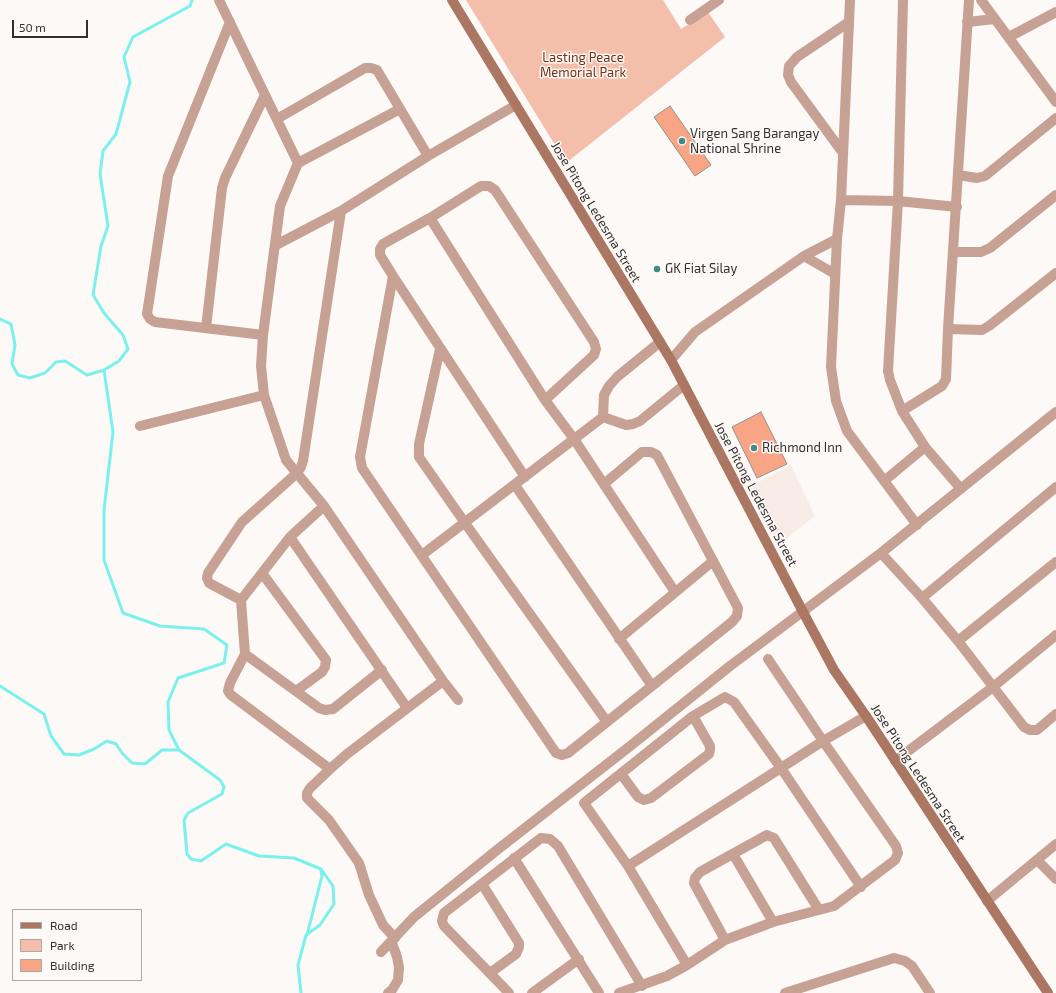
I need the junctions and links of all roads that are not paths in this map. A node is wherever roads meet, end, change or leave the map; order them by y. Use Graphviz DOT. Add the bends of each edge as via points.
graph roads {
  1 [pos="219,0"];
  2 [pos="452,0"];
  3 [pos="719,0"];
  4 [pos="850,0"];
  5 [pos="903,0"];
  6 [pos="969,0"];
  7 [pos="982,0"];
  8 [pos="1056,12"];
  9 [pos="995,19"];
  10 [pos="690,20"];
  11 [pos="230,22"];
  12 [pos="849,22"];
  13 [pos="967,22"];
  14 [pos="1009,38"];
  15 [pos="265,95"];
  16 [pos="1056,102"];
  17 [pos="516,105"];
  18 [pos="400,109"];
  19 [pos="1056,118"];
  20 [pos="277,119"];
  21 [pos="843,153"];
  22 [pos="428,156"];
  23 [pos="298,163"];
  24 [pos="958,175"];
  25 [pos="1056,195"];
  26 [pos="841,200"];
  27 [pos="898,201"];
  28 [pos="957,207"];
  29 [pos="341,211"];
  30 [pos="430,218"];
  31 [pos="837,239"];
  32 [pos="276,246"];
  33 [pos="954,252"];
  34 [pos="804,256"];
  35 [pos="1056,273"];
  36 [pos="835,274"];
  37 [pos="393,276"];
  38 [pos="206,328"];
  39 [pos="948,329"];
  40 [pos="263,335"];
  41 [pos="660,342"];
  42 [pos="440,349"];
  43 [pos="671,360"];
  44 [pos="684,385"];
  45 [pos="264,395"];
  46 [pos="545,400"];
  47 [pos="902,411"];
  48 [pos="1056,412"];
  49 [pos="603,417"];
  50 [pos="140,426"];
  51 [pos="574,439"];
  52 [pos="924,447"];
  53 [pos="296,474"];
  54 [pos="525,477"];
  55 [pos="884,481"];
  56 [pos="604,484"];
  57 [pos="515,485"];
  58 [pos="1056,488"];
  59 [pos="961,489"];
  60 [pos="324,506"];
  61 [pos="464,523"];
  62 [pos="917,525"];
  63 [pos="290,537"];
  64 [pos="881,553"];
  65 [pos="422,555"];
  66 [pos="713,561"];
  67 [pos="1056,562"];
  68 [pos="262,573"];
  69 [pos="675,592"];
  70 [pos="922,598"];
  71 [pos="241,600"];
  72 [pos="803,612"];
  73 [pos="1056,636"];
  74 [pos="619,639"];
  75 [pos="958,641"];
  76 [pos="245,654"];
  77 [pos="768,659"];
  78 [pos="382,670"];
  79 [pos="443,680"];
  80 [pos="652,686"];
  81 [pos="993,687"];
  82 [pos="296,691"];
  83 [pos="458,700"];
  84 [pos="408,708"];
  85 [pos="1056,714"];
  86 [pos="693,716"];
  87 [pos="866,716"];
  88 [pos="607,722"];
  89 [pos="823,741"];
  90 [pos="895,761"];
  91 [pos="781,768"];
  92 [pos="330,769"];
  93 [pos="621,774"];
  94 [pos="575,789"];
  95 [pos="584,803"];
  96 [pos="1056,844"];
  97 [pos="733,854"];
  98 [pos="514,858"];
  99 [pos="1037,860"];
  100 [pos="628,866"];
  101 [pos="1056,880"];
  102 [pos="482,884"];
  103 [pos="861,887"];
  104 [pos="987,901"];
  105 [pos="819,910"];
  106 [pos="772,922"];
  107 [pos="393,940"];
  108 [pos="725,940"];
  109 [pos="381,952"];
  110 [pos="578,959"];
  111 [pos="687,965"];
  112 [pos="490,973"];
  113 [pos="642,986"];
  114 [pos="388,993"];
  115 [pos="509,993"];
  116 [pos="532,993"];
  117 [pos="599,993"];
  118 [pos="619,993"];
  119 [pos="785,993"];
  120 [pos="930,993"];
  121 [pos="1048,993"];
  1 -- 11 [label="street"];
  2 -- 17 [label="main road, Jose Pitong Ledesma Street"];
  3 -- 10 [label="street"];
  4 -- 12 [label="street"];
  5 -- 27 [label="street"];
  6 -- 13 [label="street"];
  7 -- 9 [label="street"];
  8 -- 14 [label="street"];
  9 -- 13 [label="street"];
  9 -- 14 [label="street"];
  11 -- 15 [label="street"];
  11 -- 38 [label="street" via="168,176 147,314 155,322"];
  12 -- 21 [label="street"];
  12 -- 21 [label="street" via="797,58 789,66 788,75"];
  13 -- 24 [label="street"];
  14 -- 16 [label="street"];
  15 -- 20 [label="street"];
  15 -- 38 [label="street" via="222,188"];
  17 -- 22 [label="street"];
  17 -- 41 [label="main road, Jose Pitong Ledesma Street"];
  18 -- 20 [label="street" via="377,70 365,68"];
  18 -- 22 [label="street"];
  18 -- 23 [label="street"];
  19 -- 24 [label="street" via="985,176 977,178"];
  20 -- 23 [label="street"];
  21 -- 26 [label="street"];
  22 -- 29 [label="street"];
  23 -- 32 [label="street" via="280,206"];
  24 -- 28 [label="street"];
  25 -- 33 [label="street" via="990,248 981,252"];
  26 -- 27 [label="street"];
  26 -- 31 [label="street"];
  27 -- 28 [label="street"];
  27 -- 47 [label="street" via="888,371"];
  28 -- 33 [label="street"];
  29 -- 32 [label="street"];
  29 -- 53 [label="street" via="303,461"];
  30 -- 37 [label="street" via="383,244 380,255"];
  30 -- 46 [label="street"];
  30 -- 46 [label="street" via="481,186 489,186 495,190 594,342 594,355"];
  31 -- 34 [label="street"];
  31 -- 36 [label="street"];
  32 -- 40 [label="street"];
  33 -- 39 [label="street"];
  34 -- 36 [label="street"];
  34 -- 43 [label="street" via="695,332"];
  35 -- 39 [label="street" via="982,330"];
  36 -- 55 [label="street" via="830,367 836,401 847,431"];
  37 -- 42 [label="street"];
  37 -- 65 [label="street" via="360,457 362,468"];
  38 -- 40 [label="street"];
  39 -- 47 [label="street" via="946,380 942,386"];
  40 -- 45 [label="street" via="261,366"];
  41 -- 43 [label="main road, Jose Pitong Ledesma Street"];
  41 -- 49 [label="street" via="609,386 604,395"];
  42 -- 54 [label="street"];
  42 -- 61 [label="street" via="419,444 419,457"];
  43 -- 44 [label="main road, Jose Pitong Ledesma Street"];
  44 -- 49 [label="street" via="633,424 626,425"];
  44 -- 72 [label="main road, Jose Pitong Ledesma Street"];
  45 -- 50 [label="street"];
  45 -- 53 [label="street" via="286,460"];
  46 -- 51 [label="street"];
  47 -- 52 [label="street"];
  48 -- 59 [label="street"];
  49 -- 51 [label="street"];
  51 -- 54 [label="street"];
  51 -- 56 [label="street"];
  52 -- 55 [label="street"];
  52 -- 59 [label="street"];
  53 -- 60 [label="street"];
  53 -- 71 [label="street" via="242,522 208,573 209,583"];
  54 -- 57 [label="street"];
  55 -- 62 [label="street"];
  56 -- 66 [label="street" via="642,452 657,455"];
  56 -- 69 [label="street"];
  57 -- 61 [label="street"];
  57 -- 74 [label="street"];
  58 -- 70 [label="street"];
  59 -- 62 [label="street"];
  60 -- 63 [label="street"];
  60 -- 79 [label="street"];
  61 -- 65 [label="street"];
  61 -- 88 [label="street"];
  62 -- 64 [label="street"];
  63 -- 68 [label="street"];
  63 -- 78 [label="street"];
  64 -- 70 [label="street"];
  64 -- 72 [label="street"];
  65 -- 88 [label="street" via="556,753 568,753"];
  66 -- 69 [label="street"];
  66 -- 80 [label="street" via="738,608 737,616"];
  67 -- 75 [label="street"];
  68 -- 71 [label="street"];
  68 -- 82 [label="street" via="326,660 322,672"];
  69 -- 74 [label="street"];
  70 -- 75 [label="street"];
  71 -- 76 [label="street"];
  72 -- 87 [label="main road, Jose Pitong Ledesma Street" via="834,670"];
  72 -- 94 [label="street" via="730,666"];
  73 -- 81 [label="street"];
  74 -- 80 [label="street"];
  75 -- 81 [label="street"];
  76 -- 82 [label="street"];
  76 -- 92 [label="street" via="228,691"];
  77 -- 89 [label="street"];
  78 -- 82 [label="street" via="333,709 319,708"];
  78 -- 84 [label="street"];
  79 -- 83 [label="street"];
  79 -- 84 [label="street"];
  80 -- 88 [label="street"];
  81 -- 85 [label="street" via="1024,727 1030,730 1037,730"];
  81 -- 90 [label="street"];
  84 -- 92 [label="street"];
  86 -- 91 [label="street" via="725,697 730,699"];
  86 -- 93 [label="street"];
  86 -- 93 [label="street" via="710,746 709,754 651,798 644,800 638,797"];
  87 -- 89 [label="street"];
  87 -- 90 [label="main road, Jose Pitong Ledesma Street"];
  89 -- 91 [label="street"];
  89 -- 103 [label="street" via="898,852 895,860"];
  90 -- 104 [label="main road, Jose Pitong Ledesma Street"];
  91 -- 100 [label="street"];
  91 -- 103 [label="street"];
  92 -- 107 [label="street" via="310,788 307,798 329,820 360,863 369,895"];
  93 -- 95 [label="street"];
  94 -- 95 [label="street"];
  94 -- 107 [label="street" via="414,917"];
  95 -- 100 [label="street"];
  96 -- 99 [label="street"];
  97 -- 105 [label="street" via="761,836 774,838"];
  97 -- 106 [label="street"];
  97 -- 108 [label="street" via="700,872 694,883"];
  98 -- 102 [label="street"];
  98 -- 110 [label="street"];
  98 -- 113 [label="street" via="541,838 550,839 558,846"];
  99 -- 101 [label="street"];
  99 -- 104 [label="street"];
  100 -- 111 [label="street"];
  102 -- 112 [label="street" via="519,943 516,954"];
  102 -- 112 [label="street" via="444,914 442,921"];
  103 -- 105 [label="street" via="834,906"];
  104 -- 121 [label="main road, Jose Pitong Ledesma Street"];
  105 -- 106 [label="street"];
  106 -- 108 [label="street"];
  107 -- 109 [label="street"];
  107 -- 114 [label="street" via="399,967 398,980"];
  108 -- 111 [label="street"];
  110 -- 116 [label="street"];
  110 -- 117 [label="street"];
  111 -- 113 [label="street"];
  112 -- 115 [label="street"];
  113 -- 118 [label="street"];
  119 -- 120 [label="street" via="894,958 912,966"];
}
